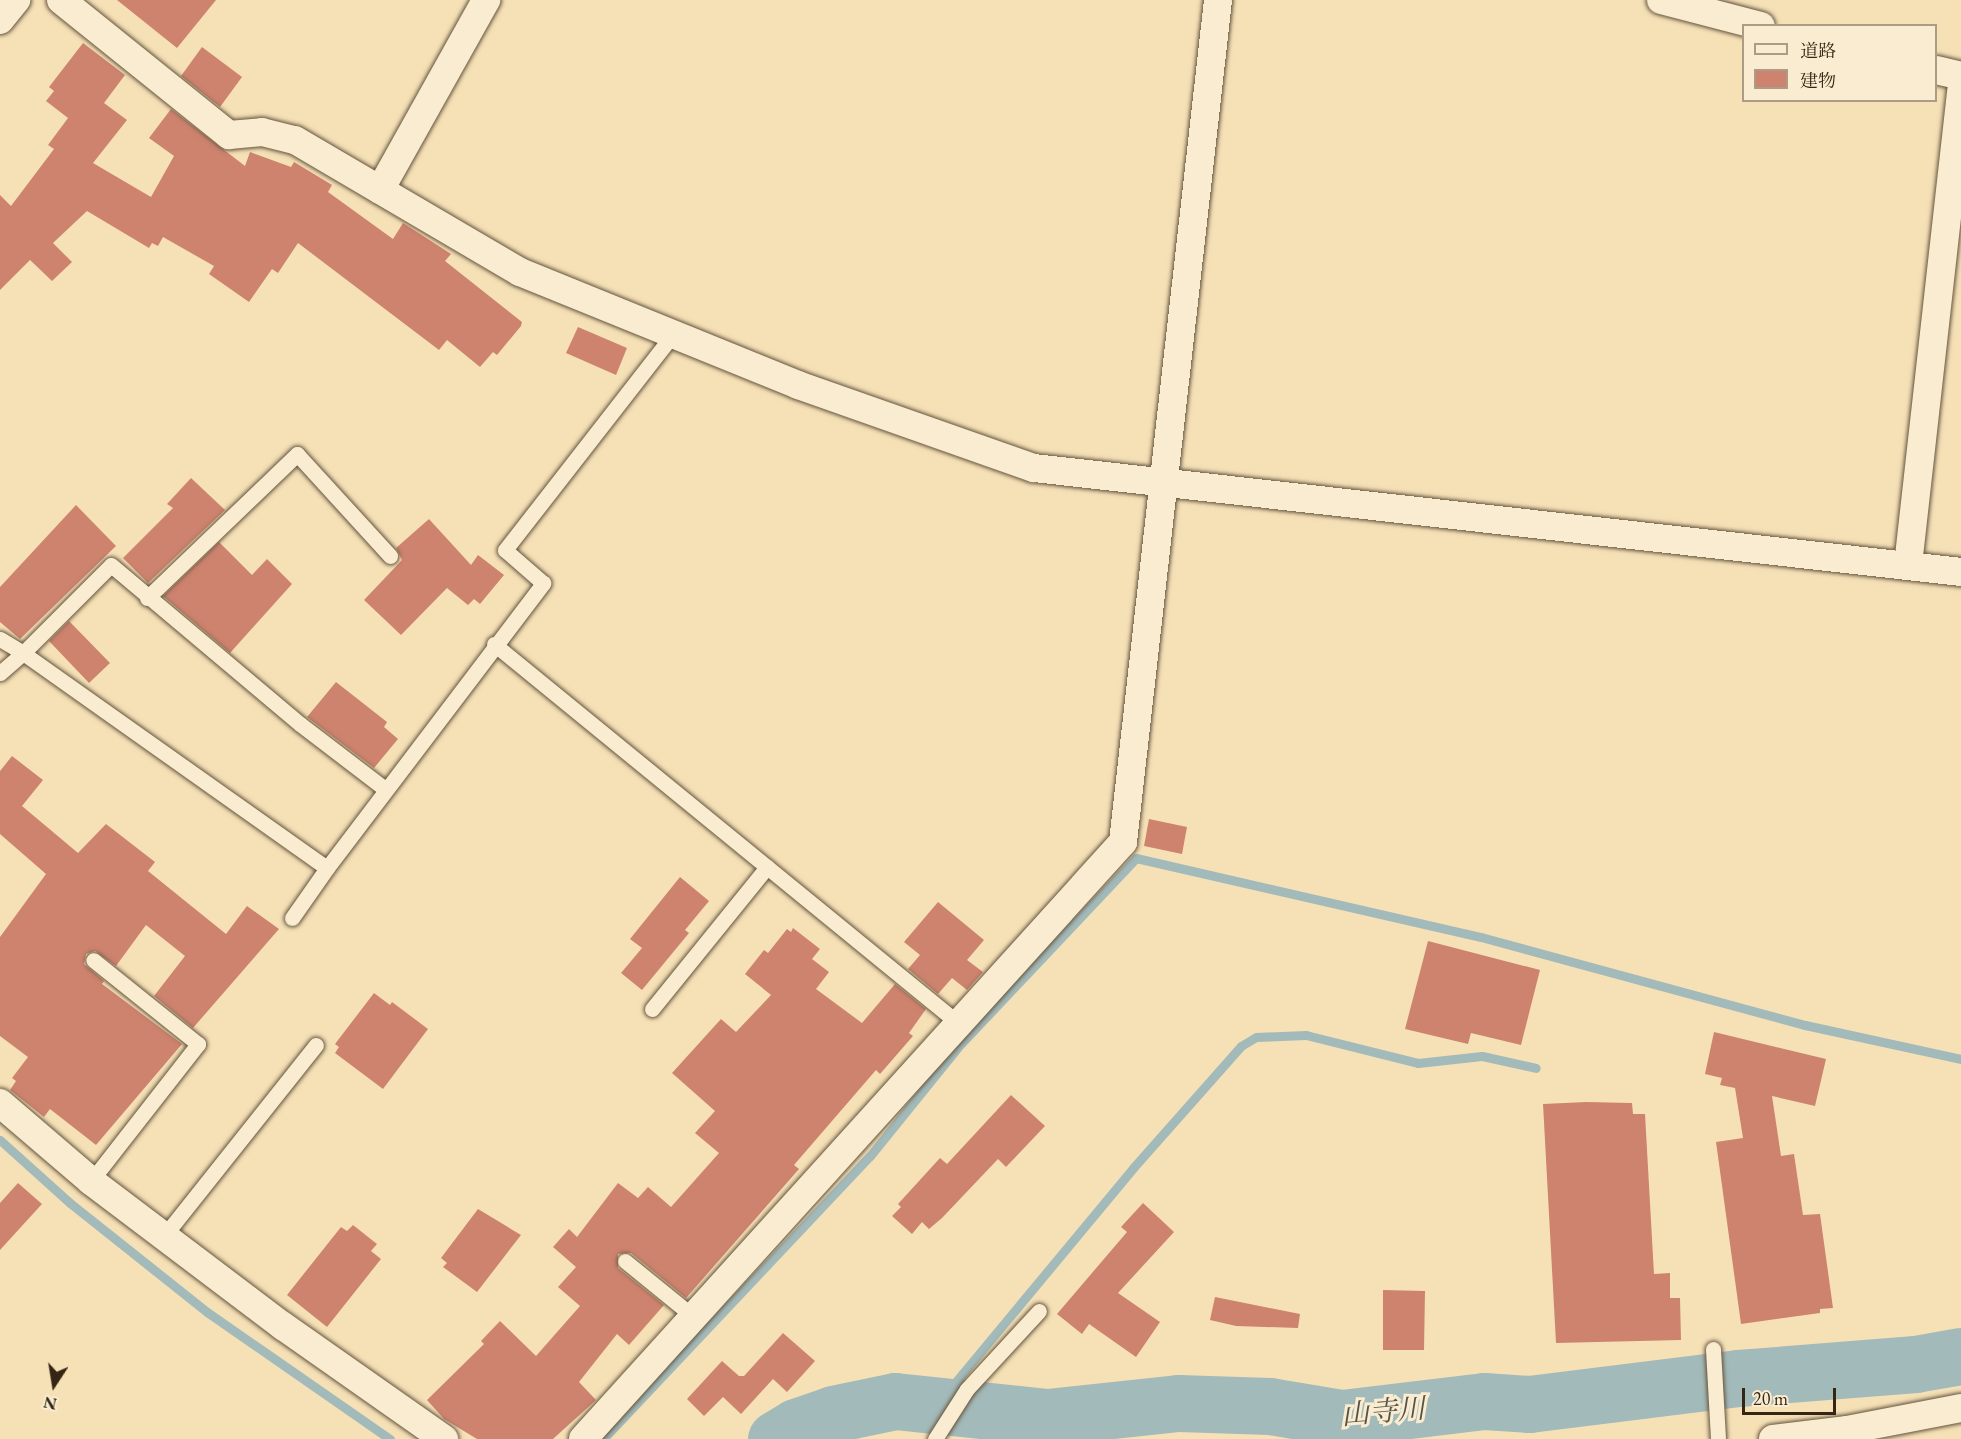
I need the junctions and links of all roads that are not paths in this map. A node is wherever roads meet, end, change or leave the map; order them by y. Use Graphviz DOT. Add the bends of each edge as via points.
graph roads {
  1 [pos="16,0"];
  2 [pos="61,0"];
  3 [pos="486,0"];
  4 [pos="1218,0"];
  5 [pos="1661,0"];
  6 [pos="0,20"];
  7 [pos="1753,24"];
  8 [pos="1937,70"];
  9 [pos="1961,76"];
  10 [pos="1961,91"];
  11 [pos="380,190"];
  12 [pos="671,337"];
  13 [pos="1162,482"];
  14 [pos="390,556"];
  15 [pos="1908,565"];
  16 [pos="1961,572"];
  17 [pos="147,598"];
  18 [pos="0,639"];
  19 [pos="494,644"];
  20 [pos="23,653"];
  21 [pos="0,673"];
  22 [pos="385,789"];
  23 [pos="767,867"];
  24 [pos="327,868"];
  25 [pos="292,918"];
  26 [pos="93,960"];
  27 [pos="652,1009"];
  28 [pos="958,1023"];
  29 [pos="316,1045"];
  30 [pos="0,1103"];
  31 [pos="91,1181"];
  32 [pos="164,1236"];
  33 [pos="625,1261"];
  34 [pos="1039,1311"];
  35 [pos="694,1317"];
  36 [pos="1713,1349"];
  37 [pos="1961,1408"];
  38 [pos="1848,1435"];
  39 [pos="444,1439"];
  40 [pos="583,1439"];
  41 [pos="935,1439"];
  42 [pos="1718,1439"];
  43 [pos="1773,1439"];
  1 -- 6 [label="street"];
  2 -- 11 [label="street" via="229,135 262,132 295,140"];
  3 -- 11 [label="street"];
  4 -- 13 [label="street"];
  5 -- 7 [label="street"];
  8 -- 9 [label="street"];
  10 -- 15 [label="street"];
  11 -- 12 [label="street" via="520,272"];
  12 -- 13 [label="street" via="1034,468"];
  12 -- 19 [label="lane" via="505,550 543,583"];
  13 -- 15 [label="street"];
  13 -- 28 [label="street" via="1123,842"];
  14 -- 17 [label="lane" via="297,454"];
  15 -- 16 [label="street"];
  17 -- 20 [label="lane" via="111,565"];
  17 -- 22 [label="lane"];
  18 -- 20 [label="lane"];
  19 -- 22 [label="lane"];
  19 -- 23 [label="lane"];
  20 -- 21 [label="lane"];
  20 -- 24 [label="lane"];
  22 -- 24 [label="lane"];
  23 -- 27 [label="lane"];
  23 -- 28 [label="lane"];
  24 -- 25 [label="lane"];
  26 -- 31 [label="lane" via="198,1044"];
  28 -- 35 [label="street"];
  29 -- 32 [label="lane"];
  30 -- 31 [label="street"];
  31 -- 32 [label="street"];
  32 -- 39 [label="street"];
  33 -- 35 [label="lane"];
  34 -- 41 [label="lane" via="967,1389"];
  35 -- 40 [label="street"];
  36 -- 42 [label="lane"];
  37 -- 38 [label="street"];
  38 -- 43 [label="street"];
}
